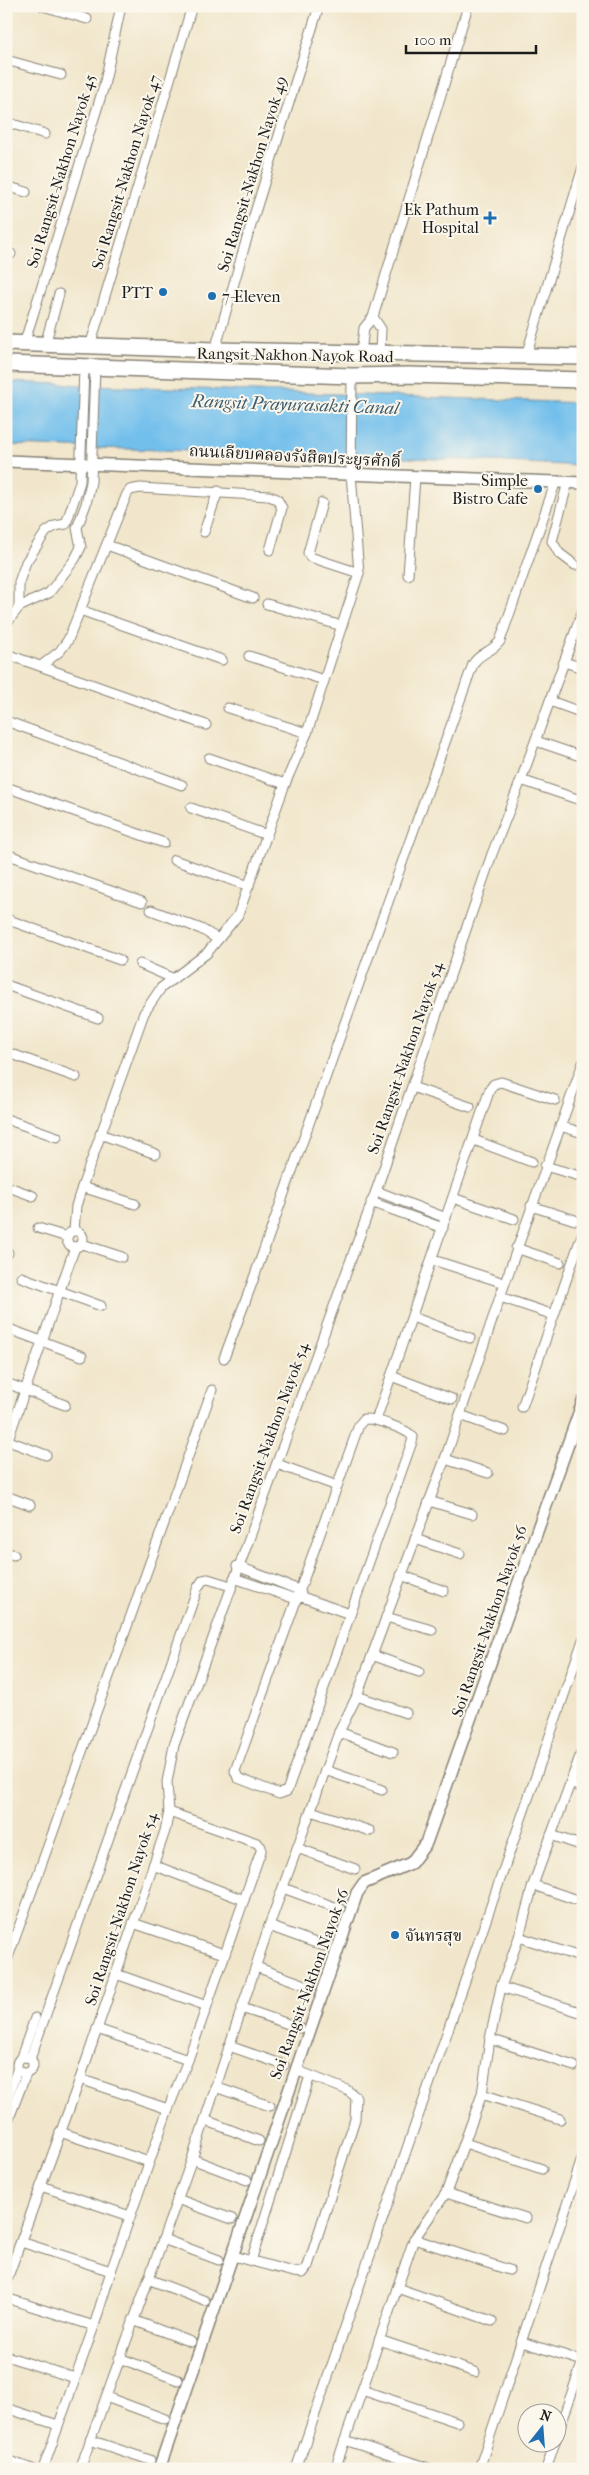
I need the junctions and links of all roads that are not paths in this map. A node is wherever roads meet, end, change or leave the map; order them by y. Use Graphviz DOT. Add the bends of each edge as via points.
graph roads {
  1 [pos="44,6"];
  2 [pos="121,6"];
  3 [pos="192,6"];
  4 [pos="319,6"];
  5 [pos="468,6"];
  6 [pos="87,19"];
  7 [pos="6,60"];
  8 [pos="61,75"];
  9 [pos="6,122"];
  10 [pos="45,134"];
  11 [pos="583,167"];
  12 [pos="6,186"];
  13 [pos="26,192"];
  14 [pos="59,294"];
  15 [pos="373,316"];
  16 [pos="6,343"];
  17 [pos="24,344"];
  18 [pos="45,344"];
  19 [pos="90,346"];
  20 [pos="215,350"];
  21 [pos="380,353"];
  22 [pos="361,354"];
  23 [pos="526,356"];
  24 [pos="583,357"];
  25 [pos="6,364"];
  26 [pos="89,372"];
  27 [pos="583,380"];
  28 [pos="352,382"];
  29 [pos="6,461"];
  30 [pos="86,463"];
  31 [pos="351,468"];
  32 [pos="415,477"];
  33 [pos="556,481"];
  34 [pos="568,482"];
  35 [pos="583,483"];
  36 [pos="218,491"];
  37 [pos="322,503"];
  38 [pos="66,524"];
  39 [pos="77,528"];
  40 [pos="204,532"];
  41 [pos="108,545"];
  42 [pos="270,550"];
  43 [pos="575,565"];
  44 [pos="359,573"];
  45 [pos="408,575"];
  46 [pos="252,598"];
  47 [pos="268,604"];
  48 [pos="19,607"];
  49 [pos="80,610"];
  50 [pos="583,610"];
  51 [pos="581,622"];
  52 [pos="6,624"];
  53 [pos="342,626"];
  54 [pos="6,654"];
  55 [pos="249,656"];
  56 [pos="222,660"];
  57 [pos="564,662"];
  58 [pos="41,666"];
  59 [pos="583,668"];
  60 [pos="324,680"];
  61 [pos="550,701"];
  62 [pos="228,708"];
  63 [pos="583,713"];
  64 [pos="6,721"];
  65 [pos="206,725"];
  66 [pos="307,733"];
  67 [pos="536,741"];
  68 [pos="583,757"];
  69 [pos="209,758"];
  70 [pos="521,780"];
  71 [pos="285,784"];
  72 [pos="182,785"];
  73 [pos="6,787"];
  74 [pos="583,801"];
  75 [pos="191,808"];
  76 [pos="267,835"];
  77 [pos="164,843"];
  78 [pos="6,854"];
  79 [pos="174,860"];
  80 [pos="249,886"];
  81 [pos="142,902"];
  82 [pos="151,910"];
  83 [pos="6,919"];
  84 [pos="218,939"];
  85 [pos="120,960"];
  86 [pos="140,964"];
  87 [pos="172,978"];
  88 [pos="6,985"];
  89 [pos="98,1018"];
  90 [pos="6,1052"];
  91 [pos="583,1063"];
  92 [pos="76,1077"];
  93 [pos="412,1087"];
  94 [pos="578,1089"];
  95 [pos="556,1100"];
  96 [pos="470,1107"];
  97 [pos="6,1119"];
  98 [pos="560,1126"];
  99 [pos="583,1133"];
  100 [pos="100,1134"];
  101 [pos="57,1137"];
  102 [pos="474,1140"];
  103 [pos="156,1154"];
  104 [pos="532,1162"];
  105 [pos="545,1166"];
  106 [pos="583,1177"];
  107 [pos="6,1186"];
  108 [pos="82,1187"];
  109 [pos="376,1191"];
  110 [pos="34,1196"];
  111 [pos="453,1198"];
  112 [pos="372,1202"];
  113 [pos="135,1204"];
  114 [pos="531,1206"];
  115 [pos="446,1218"];
  116 [pos="514,1219"];
  117 [pos="575,1220"];
  118 [pos="38,1228"];
  119 [pos="443,1228"];
  120 [pos="583,1232"];
  121 [pos="71,1234"];
  122 [pos="79,1246"];
  123 [pos="516,1248"];
  124 [pos="122,1257"];
  125 [pos="433,1260"];
  126 [pos="560,1263"];
  127 [pos="21,1277"];
  128 [pos="498,1281"];
  129 [pos="61,1292"];
  130 [pos="500,1297"];
  131 [pos="101,1306"];
  132 [pos="554,1315"];
  133 [pos="412,1317"];
  134 [pos="6,1328"];
  135 [pos="470,1338"];
  136 [pos="44,1342"];
  137 [pos="82,1356"];
  138 [pos="224,1358"];
  139 [pos="391,1376"];
  140 [pos="6,1383"];
  141 [pos="26,1390"];
  142 [pos="212,1390"];
  143 [pos="452,1399"];
  144 [pos="583,1402"];
  145 [pos="65,1405"];
  146 [pos="522,1407"];
  147 [pos="460,1416"];
  148 [pos="376,1420"];
  149 [pos="505,1431"];
  150 [pos="7,1442"];
  151 [pos="46,1455"];
  152 [pos="445,1459"];
  153 [pos="277,1464"];
  154 [pos="488,1473"];
  155 [pos="337,1486"];
  156 [pos="6,1496"];
  157 [pos="429,1501"];
  158 [pos="30,1505"];
  159 [pos="472,1514"];
  160 [pos="415,1539"];
  161 [pos="460,1554"];
  162 [pos="238,1566"];
  163 [pos="401,1575"];
  164 [pos="232,1582"];
  165 [pos="444,1591"];
  166 [pos="299,1595"];
  167 [pos="350,1614"];
  168 [pos="386,1617"];
  169 [pos="432,1630"];
  170 [pos="583,1640"];
  171 [pos="372,1655"];
  172 [pos="419,1672"];
  173 [pos="357,1696"];
  174 [pos="406,1712"];
  175 [pos="339,1732"];
  176 [pos="583,1748"];
  177 [pos="393,1752"];
  178 [pos="325,1770"];
  179 [pos="570,1783"];
  180 [pos="583,1788"];
  181 [pos="382,1790"];
  182 [pos="311,1811"];
  183 [pos="169,1812"];
  184 [pos="370,1832"];
  185 [pos="551,1835"];
  186 [pos="583,1846"];
  187 [pos="298,1848"];
  188 [pos="152,1865"];
  189 [pos="355,1869"];
  190 [pos="533,1885"];
  191 [pos="283,1888"];
  192 [pos="244,1900"];
  193 [pos="583,1902"];
  194 [pos="340,1909"];
  195 [pos="133,1923"];
  196 [pos="269,1926"];
  197 [pos="519,1937"];
  198 [pos="324,1946"];
  199 [pos="224,1954"];
  200 [pos="583,1958"];
  201 [pos="6,1963"];
  202 [pos="256,1967"];
  203 [pos="116,1974"];
  204 [pos="311,1987"];
  205 [pos="501,1987"];
  206 [pos="207,2006"];
  207 [pos="242,2008"];
  208 [pos="583,2013"];
  209 [pos="35,2018"];
  210 [pos="300,2028"];
  211 [pos="97,2029"];
  212 [pos="490,2039"];
  213 [pos="229,2046"];
  214 [pos="26,2058"];
  215 [pos="188,2060"];
  216 [pos="284,2065"];
  217 [pos="574,2066"];
  218 [pos="296,2070"];
  219 [pos="22,2072"];
  220 [pos="310,2076"];
  221 [pos="80,2079"];
  222 [pos="215,2087"];
  223 [pos="482,2094"];
  224 [pos="6,2102"];
  225 [pos="270,2106"];
  226 [pos="168,2109"];
  227 [pos="205,2120"];
  228 [pos="560,2120"];
  229 [pos="6,2126"];
  230 [pos="60,2132"];
  231 [pos="259,2141"];
  232 [pos="465,2143"];
  233 [pos="583,2156"];
  234 [pos="192,2159"];
  235 [pos="149,2162"];
  236 [pos="542,2170"];
  237 [pos="247,2180"];
  238 [pos="41,2186"];
  239 [pos="446,2193"];
  240 [pos="177,2199"];
  241 [pos="130,2216"];
  242 [pos="526,2218"];
  243 [pos="232,2219"];
  244 [pos="163,2239"];
  245 [pos="414,2239"];
  246 [pos="21,2242"];
  247 [pos="233,2256"];
  248 [pos="219,2260"];
  249 [pos="251,2261"];
  250 [pos="111,2270"];
  251 [pos="508,2270"];
  252 [pos="148,2279"];
  253 [pos="6,2282"];
  254 [pos="396,2288"];
  255 [pos="6,2298"];
  256 [pos="205,2301"];
  257 [pos="133,2320"];
  258 [pos="492,2322"];
  259 [pos="94,2326"];
  260 [pos="379,2340"];
  261 [pos="190,2342"];
  262 [pos="522,2342"];
  263 [pos="6,2356"];
  264 [pos="119,2358"];
  265 [pos="583,2361"];
  266 [pos="475,2372"];
  267 [pos="76,2378"];
  268 [pos="178,2380"];
  269 [pos="362,2390"];
  270 [pos="106,2397"];
  271 [pos="6,2408"];
  272 [pos="566,2409"];
  273 [pos="165,2419"];
  274 [pos="457,2422"];
  275 [pos="58,2425"];
  276 [pos="90,2440"];
  277 [pos="346,2440"];
  278 [pos="552,2452"];
  279 [pos="6,2460"];
  280 [pos="150,2460"];
  281 [pos="32,2469"];
  282 [pos="43,2469"];
  283 [pos="80,2469"];
  284 [pos="159,2469"];
  285 [pos="296,2469"];
  286 [pos="335,2469"];
  287 [pos="431,2469"];
  288 [pos="479,2469"];
  289 [pos="546,2469"];
  1 -- 6 [label="street"];
  2 -- 17 [label="street, Soi Rangsit-Nakhon Nayok 45" via="104,86"];
  3 -- 19 [label="street, Soi Rangsit-Nakhon Nayok 47"];
  4 -- 20 [label="street, Soi Rangsit-Nakhon Nayok 49"];
  5 -- 15 [label="street"];
  7 -- 8 [label="street"];
  9 -- 10 [label="street"];
  11 -- 23 [label="street"];
  12 -- 13 [label="street"];
  14 -- 18 [label="street"];
  15 -- 21 [label="street" via="381,329"];
  15 -- 22 [label="street" via="364,328"];
  16 -- 17 [label="main road, Rangsit-Nakhon Nayok Road"];
  17 -- 18 [label="main road, Rangsit-Nakhon Nayok Road"];
  18 -- 19 [label="main road, Rangsit-Nakhon Nayok Road"];
  19 -- 20 [label="main road, Rangsit-Nakhon Nayok Road"];
  20 -- 22 [label="main road, Rangsit-Nakhon Nayok Road"];
  21 -- 22 [label="main road, Rangsit-Nakhon Nayok Road"];
  21 -- 23 [label="main road, Rangsit-Nakhon Nayok Road"];
  23 -- 24 [label="main road, Rangsit-Nakhon Nayok Road"];
  25 -- 26 [label="main road, Rangsit-Nakhon Nayok Road"];
  26 -- 28 [label="main road, Rangsit-Nakhon Nayok Road"];
  26 -- 30 [label="street" via="82,450"];
  26 -- 30 [label="street" via="92,449"];
  27 -- 28 [label="main road, Rangsit-Nakhon Nayok Road" via="408,375"];
  28 -- 31 [label="street"];
  29 -- 30 [label="street, ถนนเลียบคลองรังสิตประยูรศักดิ์"];
  30 -- 31 [label="street, ถนนเลียบคลองรังสิตประยูรศักดิ์"];
  30 -- 38 [label="street"];
  30 -- 39 [label="street" via="89,495"];
  31 -- 32 [label="street, ถนนเลียบคลองรังสิตประยูรศักดิ์"];
  31 -- 44 [label="street"];
  32 -- 33 [label="street, ถนนเลียบคลองรังสิตประยูรศักดิ์"];
  32 -- 45 [label="street"];
  33 -- 34 [label="street, ถนนเลียบคลองรังสิตประยูรศักดิ์"];
  33 -- 138 [label="street" via="500,641 496,648 476,658 473,664"];
  34 -- 35 [label="street, ถนนเลียบคลองรังสิตประยูรศักดิ์"];
  34 -- 43 [label="street" via="552,541 559,553"];
  36 -- 40 [label="street"];
  36 -- 41 [label="street" via="130,490"];
  36 -- 42 [label="street" via="269,496 281,503"];
  37 -- 44 [label="street" via="308,553 310,557"];
  38 -- 39 [label="street"];
  38 -- 48 [label="street" via="46,532 26,562 19,582"];
  39 -- 48 [label="street" via="81,547 75,559 49,593"];
  41 -- 46 [label="street"];
  41 -- 49 [label="street"];
  44 -- 53 [label="street"];
  47 -- 53 [label="street"];
  48 -- 52 [label="street"];
  49 -- 56 [label="street"];
  49 -- 58 [label="street" via="68,640"];
  50 -- 51 [label="street, Soi Rangsit-Nakhon Nayok 54"];
  51 -- 57 [label="street, Soi Rangsit-Nakhon Nayok 54"];
  53 -- 60 [label="street"];
  54 -- 58 [label="street"];
  55 -- 60 [label="street"];
  57 -- 59 [label="street"];
  57 -- 61 [label="street, Soi Rangsit-Nakhon Nayok 54"];
  58 -- 65 [label="street"];
  60 -- 66 [label="street"];
  61 -- 63 [label="street"];
  61 -- 67 [label="street, Soi Rangsit-Nakhon Nayok 54"];
  62 -- 66 [label="street"];
  64 -- 72 [label="street"];
  66 -- 71 [label="street"];
  67 -- 68 [label="street"];
  67 -- 70 [label="street, Soi Rangsit-Nakhon Nayok 54"];
  69 -- 71 [label="street"];
  70 -- 74 [label="street"];
  70 -- 93 [label="street, Soi Rangsit-Nakhon Nayok 54" via="489,861"];
  71 -- 76 [label="street"];
  73 -- 77 [label="street"];
  75 -- 76 [label="street"];
  76 -- 80 [label="street"];
  78 -- 81 [label="street"];
  79 -- 80 [label="street"];
  80 -- 84 [label="street" via="238,915"];
  82 -- 84 [label="street"];
  83 -- 85 [label="street"];
  84 -- 87 [label="street" via="199,960"];
  86 -- 87 [label="street"];
  87 -- 100 [label="street" via="154,996 140,1023"];
  88 -- 89 [label="street"];
  90 -- 92 [label="street"];
  91 -- 94 [label="street"];
  93 -- 96 [label="street"];
  93 -- 109 [label="street, Soi Rangsit-Nakhon Nayok 54"];
  94 -- 98 [label="street"];
  95 -- 102 [label="street" via="501,1082 494,1084"];
  97 -- 101 [label="street"];
  98 -- 99 [label="street"];
  98 -- 105 [label="street"];
  100 -- 103 [label="street"];
  100 -- 108 [label="street"];
  102 -- 104 [label="street"];
  102 -- 111 [label="street"];
  105 -- 106 [label="street"];
  105 -- 114 [label="street"];
  107 -- 110 [label="street"];
  108 -- 113 [label="street"];
  108 -- 121 [label="street"];
  109 -- 112 [label="street, Soi Rangsit-Nakhon Nayok 54"];
  109 -- 115 [label="street"];
  111 -- 115 [label="street"];
  111 -- 116 [label="street"];
  112 -- 119 [label="street"];
  112 -- 153 [label="street, Soi Rangsit-Nakhon Nayok 54"];
  114 -- 117 [label="street"];
  114 -- 123 [label="street"];
  115 -- 119 [label="street"];
  118 -- 121 [label="street"];
  119 -- 125 [label="street"];
  120 -- 132 [label="street"];
  121 -- 122 [label="street" via="70,1245"];
  121 -- 122 [label="street" via="82,1233 84,1236"];
  122 -- 124 [label="street"];
  122 -- 129 [label="street"];
  123 -- 126 [label="street"];
  123 -- 130 [label="street"];
  125 -- 128 [label="street"];
  125 -- 133 [label="street"];
  127 -- 129 [label="street"];
  129 -- 131 [label="street"];
  129 -- 136 [label="street"];
  130 -- 132 [label="street"];
  130 -- 147 [label="street"];
  132 -- 146 [label="street"];
  133 -- 135 [label="street"];
  133 -- 139 [label="street"];
  134 -- 136 [label="street"];
  136 -- 137 [label="street"];
  136 -- 141 [label="street"];
  139 -- 143 [label="street"];
  139 -- 148 [label="street"];
  140 -- 141 [label="street"];
  141 -- 145 [label="street"];
  141 -- 150 [label="street"];
  142 -- 201 [label="street"];
  144 -- 218 [label="street, Soi Rangsit-Nakhon Nayok 56" via="426,1844 411,1863 364,1883 357,1893"];
  147 -- 149 [label="street"];
  147 -- 152 [label="street"];
  148 -- 155 [label="street" via="361,1420"];
  148 -- 167 [label="street" via="411,1434 412,1442"];
  150 -- 151 [label="street"];
  152 -- 154 [label="street"];
  152 -- 157 [label="street"];
  153 -- 155 [label="street"];
  153 -- 162 [label="street, Soi Rangsit-Nakhon Nayok 54"];
  155 -- 166 [label="street"];
  156 -- 158 [label="street"];
  157 -- 159 [label="street"];
  157 -- 160 [label="street"];
  160 -- 161 [label="street"];
  160 -- 163 [label="street"];
  162 -- 164 [label="street, Soi Rangsit-Nakhon Nayok 54"];
  162 -- 166 [label="street"];
  163 -- 165 [label="street"];
  163 -- 168 [label="street"];
  164 -- 166 [label="street"];
  164 -- 183 [label="street, Soi Rangsit-Nakhon Nayok 54" via="174,1745 167,1782"];
  164 -- 214 [label="street" via="208,1579 198,1586"];
  166 -- 167 [label="street"];
  166 -- 167 [label="street" via="235,1771 238,1778 279,1794 286,1791"];
  168 -- 169 [label="street"];
  168 -- 171 [label="street"];
  170 -- 285 [label="street"];
  171 -- 172 [label="street"];
  171 -- 173 [label="street"];
  173 -- 174 [label="street"];
  173 -- 175 [label="street"];
  175 -- 177 [label="street"];
  175 -- 178 [label="street"];
  176 -- 179 [label="street"];
  178 -- 181 [label="street"];
  178 -- 182 [label="street"];
  179 -- 180 [label="street"];
  179 -- 185 [label="street"];
  182 -- 184 [label="street"];
  182 -- 187 [label="street"];
  183 -- 188 [label="street, Soi Rangsit-Nakhon Nayok 54"];
  183 -- 192 [label="street" via="261,1847"];
  185 -- 186 [label="street"];
  185 -- 190 [label="street"];
  187 -- 189 [label="street"];
  187 -- 191 [label="street"];
  188 -- 192 [label="street"];
  188 -- 195 [label="street, Soi Rangsit-Nakhon Nayok 54"];
  190 -- 193 [label="street"];
  190 -- 197 [label="street"];
  191 -- 194 [label="street"];
  191 -- 196 [label="street"];
  192 -- 199 [label="street"];
  195 -- 199 [label="street"];
  195 -- 203 [label="street, Soi Rangsit-Nakhon Nayok 54"];
  196 -- 198 [label="street"];
  196 -- 202 [label="street"];
  197 -- 200 [label="street"];
  197 -- 205 [label="street"];
  199 -- 206 [label="street"];
  202 -- 204 [label="street"];
  202 -- 207 [label="street"];
  203 -- 206 [label="street"];
  203 -- 211 [label="street, Soi Rangsit-Nakhon Nayok 54"];
  205 -- 208 [label="street"];
  205 -- 212 [label="street"];
  206 -- 215 [label="street"];
  207 -- 210 [label="street"];
  207 -- 213 [label="street"];
  209 -- 214 [label="street"];
  211 -- 215 [label="street"];
  211 -- 221 [label="street, Soi Rangsit-Nakhon Nayok 54"];
  212 -- 217 [label="street"];
  212 -- 223 [label="street"];
  213 -- 216 [label="street"];
  213 -- 222 [label="street"];
  214 -- 219 [label="street" via="16,2065"];
  214 -- 219 [label="street" via="33,2068"];
  215 -- 226 [label="street"];
  218 -- 220 [label="street"];
  218 -- 247 [label="street, Soi Rangsit-Nakhon Nayok 56"];
  219 -- 224 [label="street"];
  219 -- 229 [label="street"];
  220 -- 249 [label="street"];
  220 -- 249 [label="street" via="347,2090 356,2097 356,2105 308,2266 303,2273"];
  221 -- 226 [label="street"];
  221 -- 230 [label="street, Soi Rangsit-Nakhon Nayok 54"];
  222 -- 225 [label="street"];
  222 -- 227 [label="street"];
  223 -- 228 [label="street"];
  223 -- 232 [label="street"];
  226 -- 235 [label="street"];
  227 -- 231 [label="street"];
  227 -- 234 [label="street"];
  230 -- 235 [label="street"];
  230 -- 238 [label="street, Soi Rangsit-Nakhon Nayok 54"];
  232 -- 236 [label="street"];
  232 -- 239 [label="street"];
  233 -- 262 [label="street"];
  234 -- 237 [label="street"];
  234 -- 240 [label="street"];
  235 -- 241 [label="street"];
  238 -- 241 [label="street"];
  238 -- 246 [label="street, Soi Rangsit-Nakhon Nayok 54"];
  239 -- 242 [label="street"];
  239 -- 245 [label="street"];
  240 -- 243 [label="street"];
  240 -- 244 [label="street"];
  241 -- 250 [label="street"];
  244 -- 248 [label="street"];
  244 -- 252 [label="street"];
  245 -- 251 [label="street"];
  245 -- 254 [label="street"];
  246 -- 250 [label="street"];
  246 -- 253 [label="street, Soi Rangsit-Nakhon Nayok 54"];
  247 -- 249 [label="street"];
  247 -- 284 [label="street, Soi Rangsit-Nakhon Nayok 56"];
  250 -- 259 [label="street"];
  252 -- 256 [label="street"];
  252 -- 257 [label="street"];
  254 -- 258 [label="street"];
  254 -- 260 [label="street"];
  255 -- 259 [label="street"];
  257 -- 261 [label="street"];
  257 -- 264 [label="street"];
  259 -- 267 [label="street"];
  260 -- 266 [label="street"];
  260 -- 269 [label="street"];
  262 -- 265 [label="street"];
  262 -- 288 [label="street"];
  263 -- 267 [label="street"];
  264 -- 268 [label="street"];
  264 -- 270 [label="street"];
  265 -- 272 [label="street"];
  267 -- 275 [label="street"];
  269 -- 274 [label="street"];
  269 -- 277 [label="street"];
  270 -- 273 [label="street"];
  270 -- 276 [label="street"];
  271 -- 275 [label="street"];
  275 -- 282 [label="street"];
  276 -- 280 [label="street"];
  276 -- 283 [label="street"];
  277 -- 286 [label="street"];
  277 -- 287 [label="street"];
  278 -- 289 [label="street"];
  279 -- 281 [label="street"];
}
